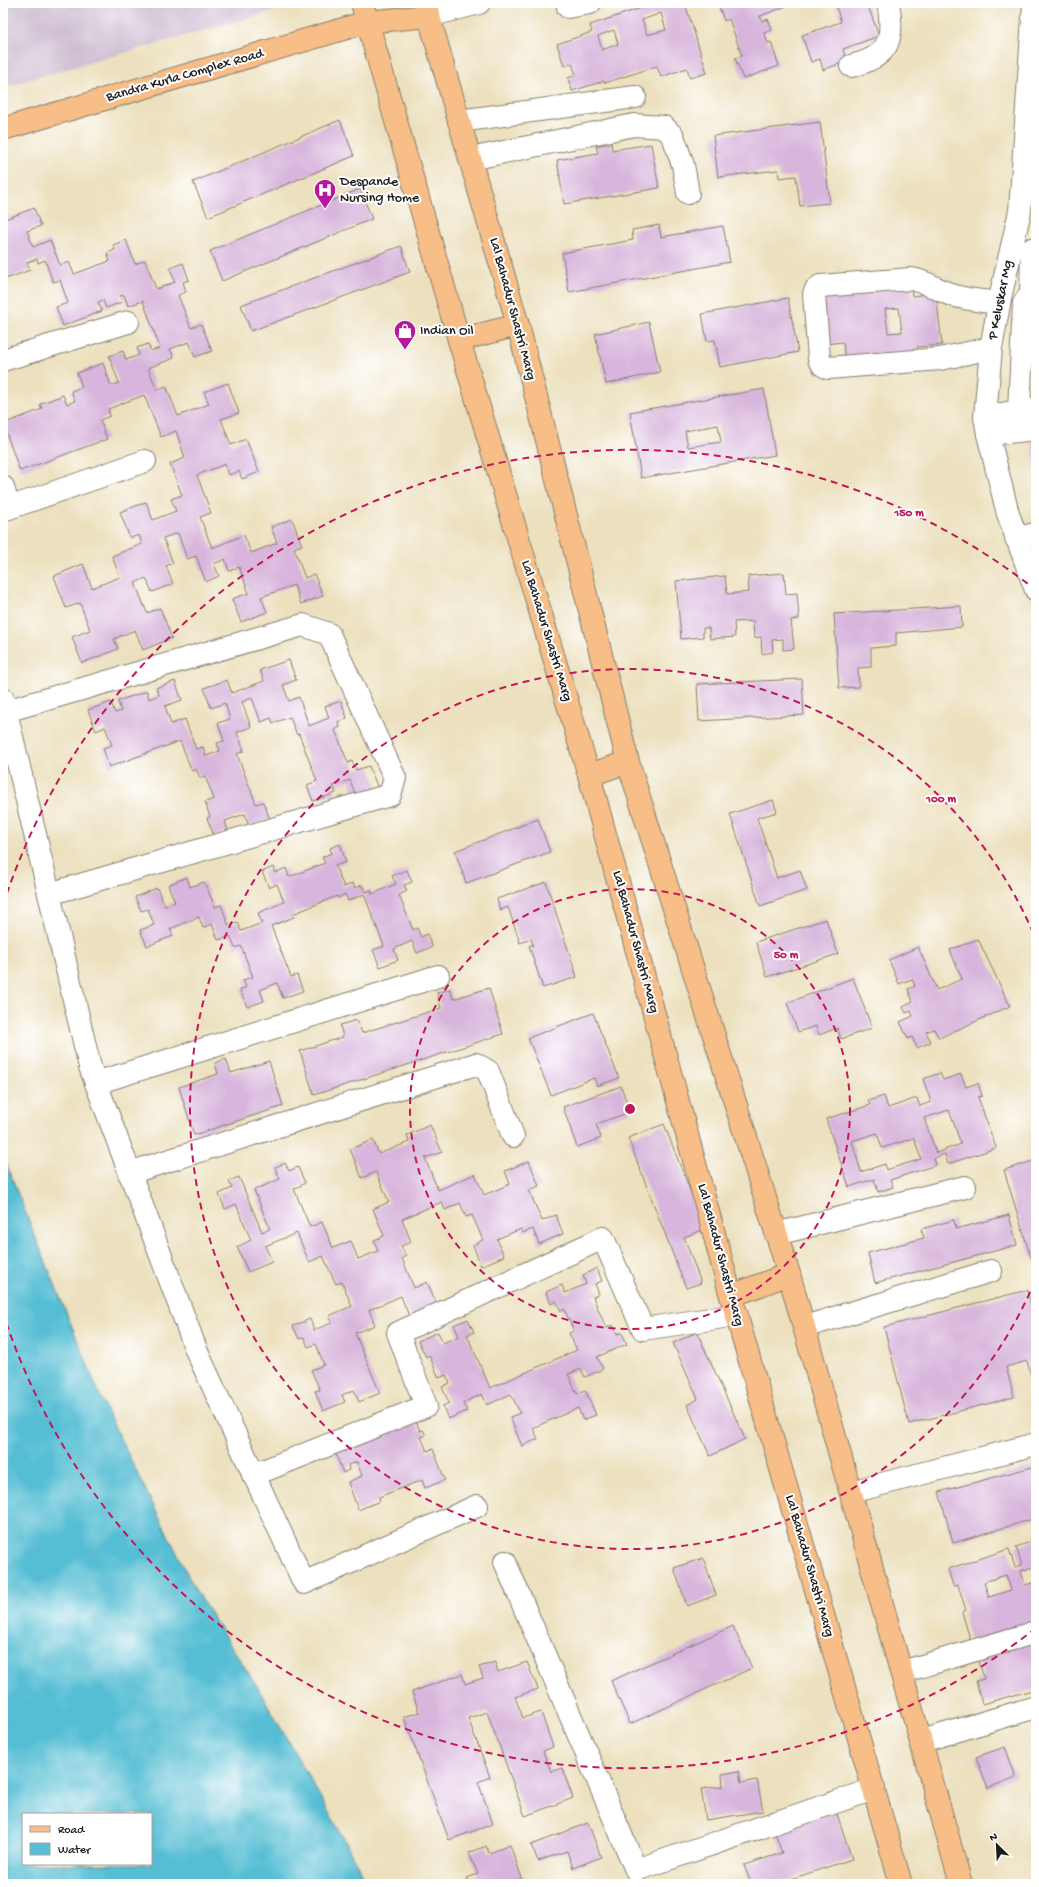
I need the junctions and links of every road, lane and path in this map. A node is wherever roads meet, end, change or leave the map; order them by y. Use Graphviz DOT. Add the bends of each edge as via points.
graph roads {
  1 [pos="480,3"];
  2 [pos="590,3"];
  3 [pos="888,3"];
  4 [pos="1034,3"];
  5 [pos="568,7"];
  6 [pos="427,9"];
  7 [pos="364,13"];
  8 [pos="851,66"];
  9 [pos="636,97"];
  10 [pos="459,121"];
  11 [pos="3,129"];
  12 [pos="470,159"];
  13 [pos="688,194"];
  14 [pos="1028,209"];
  15 [pos="1032,249"];
  16 [pos="1034,289"];
  17 [pos="1000,298"];
  18 [pos="128,322"];
  19 [pos="518,325"];
  20 [pos="459,340"];
  21 [pos="991,348"];
  22 [pos="3,360"];
  23 [pos="1027,409"];
  24 [pos="986,426"];
  25 [pos="1036,429"];
  26 [pos="146,462"];
  27 [pos="3,487"];
  28 [pos="6,509"];
  29 [pos="1027,544"];
  30 [pos="1036,590"];
  31 [pos="4,705"];
  32 [pos="628,762"];
  33 [pos="589,775"];
  34 [pos="49,894"];
  35 [pos="438,976"];
  36 [pos="96,1083"];
  37 [pos="514,1136"];
  38 [pos="129,1173"];
  39 [pos="965,1187"];
  40 [pos="776,1234"];
  41 [pos="991,1271"];
  42 [pos="789,1274"];
  43 [pos="734,1305"];
  44 [pos="804,1327"];
  45 [pos="1036,1444"];
  46 [pos="253,1475"];
  47 [pos="851,1492"];
  48 [pos="477,1506"];
  49 [pos="505,1562"];
  50 [pos="1036,1632"];
  51 [pos="902,1672"];
  52 [pos="1036,1707"];
  53 [pos="922,1741"];
  54 [pos="874,1790"];
  55 [pos="901,1884"];
  56 [pos="961,1884"];
  1 -- 6 [label="street"];
  2 -- 5 [label="street"];
  3 -- 8 [label="street" via="891,19 889,42 879,55 866,63"];
  4 -- 14 [label="street, P Keluskar Mg"];
  6 -- 7 [label="main road, Bandra Kurla Complex Road"];
  6 -- 10 [label="main road, Lal Bahadur Shastri Marg"];
  7 -- 11 [label="main road, Bandra Kurla Complex Road"];
  7 -- 20 [label="main road, Lal Bahadur Shastri Marg"];
  9 -- 10 [label="street"];
  10 -- 12 [label="main road, Lal Bahadur Shastri Marg"];
  12 -- 13 [label="street" via="634,125 664,127 673,136 683,165"];
  12 -- 19 [label="main road, Lal Bahadur Shastri Marg"];
  14 -- 17 [label="street, P Keluskar Mg"];
  15 -- 16 [label="street"];
  16 -- 17 [label="street"];
  16 -- 23 [label="street" via="1024,303"];
  17 -- 21 [label="street, P Keluskar Mg"];
  17 -- 21 [label="street" via="961,297 921,280 911,279 820,286 814,294 819,358 828,368 940,359"];
  18 -- 22 [label="street"];
  19 -- 20 [label="main road"];
  19 -- 32 [label="main road, Lal Bahadur Shastri Marg"];
  20 -- 33 [label="main road, Lal Bahadur Shastri Marg"];
  21 -- 24 [label="street, P Keluskar Mg"];
  23 -- 24 [label="street"];
  24 -- 25 [label="street"];
  24 -- 29 [label="street, P Keluskar Mg" via="1008,514"];
  26 -- 28 [label="street"];
  27 -- 28 [label="street"];
  29 -- 30 [label="street, P Keluskar Mg"];
  31 -- 34 [label="street"];
  31 -- 34 [label="street" via="302,625 329,634 395,778 390,795"];
  32 -- 33 [label="main road"];
  32 -- 40 [label="main road, Lal Bahadur Shastri Marg"];
  33 -- 43 [label="main road, Lal Bahadur Shastri Marg"];
  34 -- 36 [label="street" via="90,1068"];
  35 -- 36 [label="street"];
  36 -- 38 [label="street"];
  37 -- 38 [label="street" via="488,1071 476,1064"];
  38 -- 46 [label="street" via="197,1352"];
  39 -- 40 [label="street"];
  40 -- 42 [label="main road, Lal Bahadur Shastri Marg"];
  41 -- 44 [label="street"];
  42 -- 43 [label="main road"];
  42 -- 44 [label="main road, Lal Bahadur Shastri Marg"];
  43 -- 46 [label="street" via="643,1329 603,1238 398,1333 426,1406"];
  43 -- 54 [label="main road, Lal Bahadur Shastri Marg"];
  44 -- 47 [label="main road, Lal Bahadur Shastri Marg"];
  45 -- 47 [label="street"];
  46 -- 48 [label="street" via="304,1583"];
  47 -- 51 [label="main road, Lal Bahadur Shastri Marg"];
  49 -- 54 [label="street" via="636,1870"];
  50 -- 51 [label="street"];
  51 -- 53 [label="main road, Lal Bahadur Shastri Marg"];
  52 -- 53 [label="street"];
  53 -- 56 [label="main road, Lal Bahadur Shastri Marg"];
  54 -- 55 [label="main road, Lal Bahadur Shastri Marg"];
}
